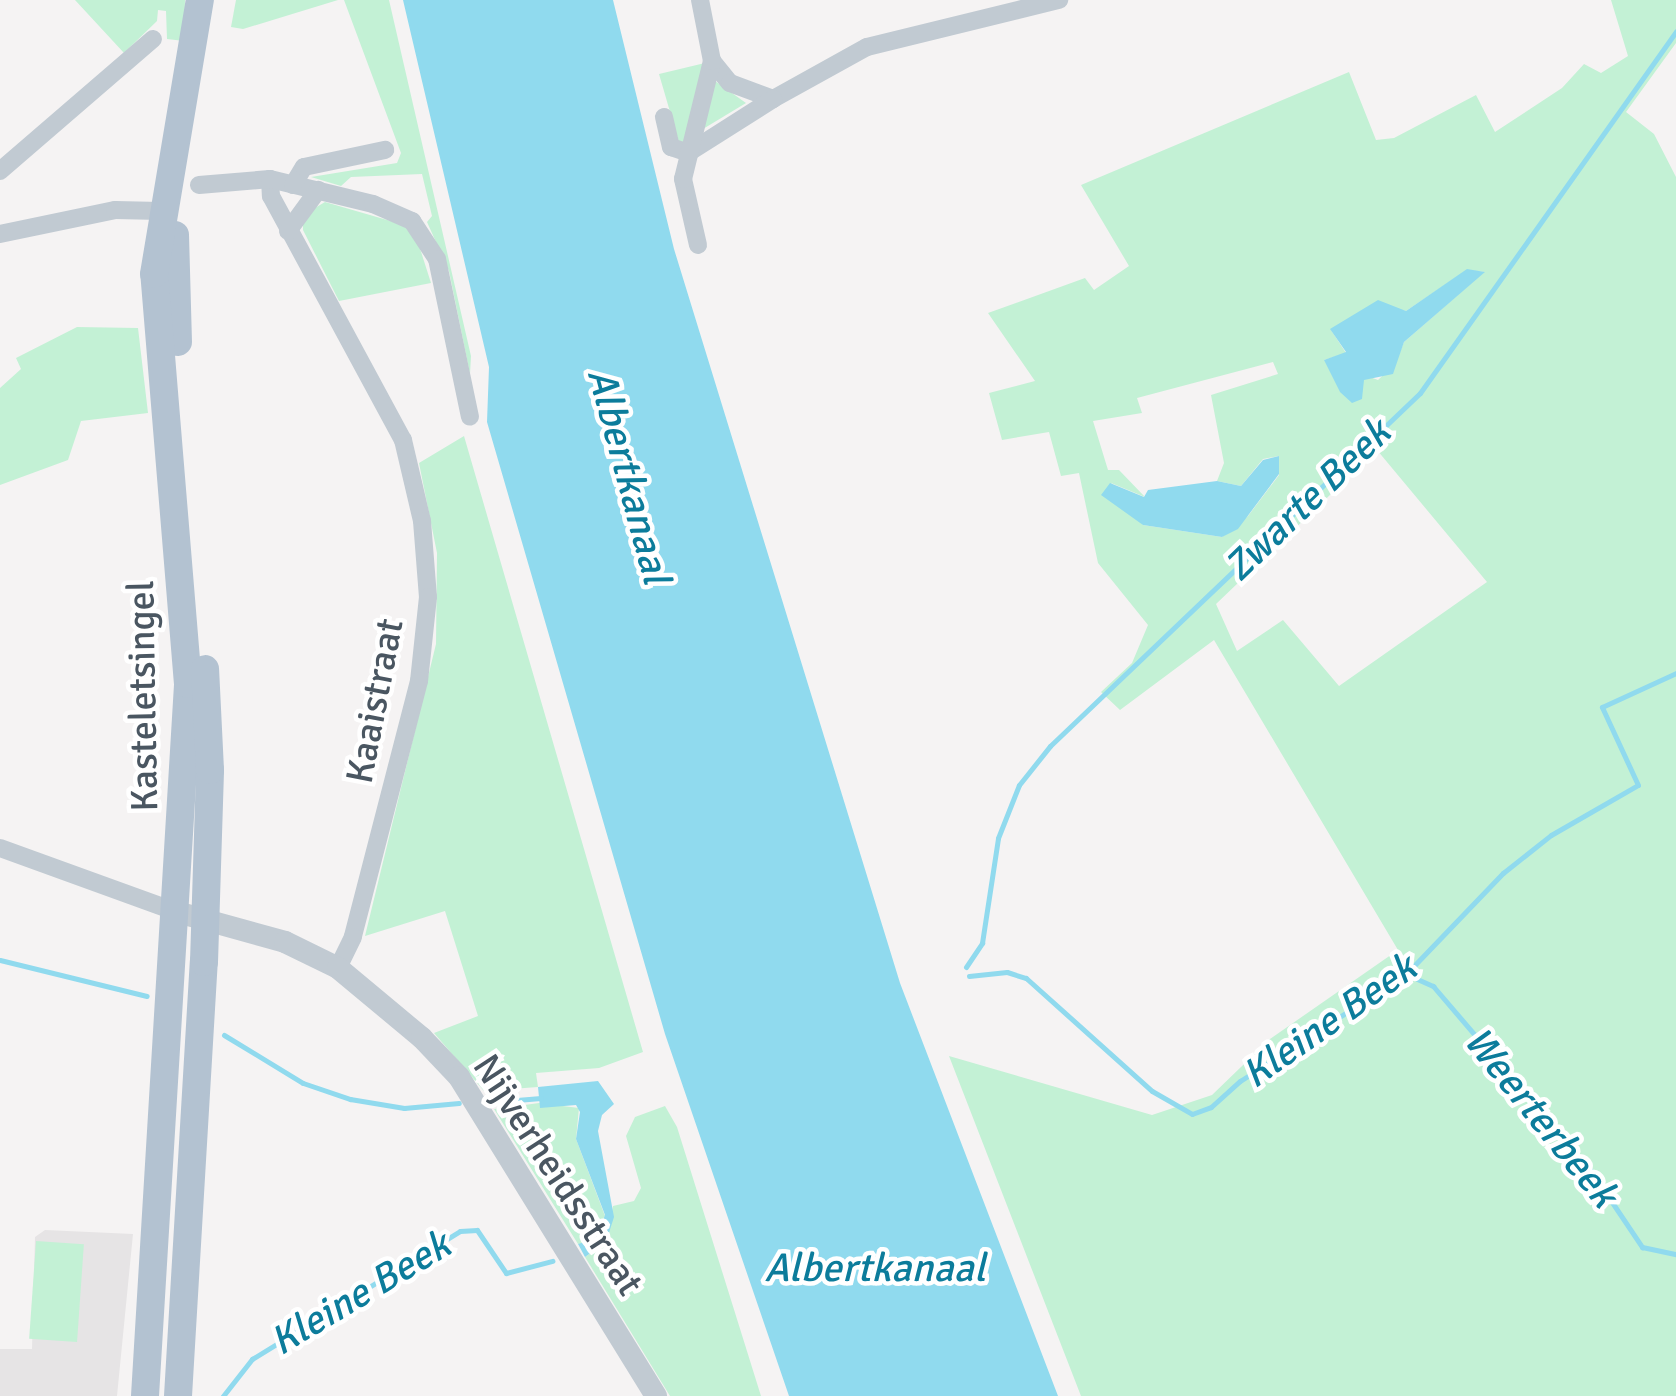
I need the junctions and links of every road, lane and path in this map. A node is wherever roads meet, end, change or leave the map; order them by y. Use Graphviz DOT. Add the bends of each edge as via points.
graph roads {
  1 [pos="200,0"];
  2 [pos="220,0"];
  3 [pos="700,0"];
  4 [pos="1059,0"];
  5 [pos="1005,6"];
  6 [pos="153,39"];
  7 [pos="712,61"];
  8 [pos="773,99"];
  9 [pos="664,117"];
  10 [pos="385,150"];
  11 [pos="688,153"];
  12 [pos="0,171"];
  13 [pos="270,180"];
  14 [pos="292,184"];
  15 [pos="199,185"];
  16 [pos="318,190"];
  17 [pos="161,211"];
  18 [pos="288,230"];
  19 [pos="0,234"];
  20 [pos="698,245"];
  21 [pos="470,417"];
  22 [pos="0,848"];
  23 [pos="191,915"];
  24 [pos="338,968"];
  25 [pos="145,1396"];
  26 [pos="178,1396"];
  27 [pos="656,1396"];
  1 -- 17 [label="main road, Kasteletsingel"];
  2 -- 23 [label="main road, Kasteletsingel" via="173,268 207,713"];
  3 -- 7 [label="street"];
  4 -- 5 [label="street"];
  5 -- 8 [label="street" via="867,48"];
  6 -- 12 [label="street"];
  7 -- 8 [label="street" via="730,83"];
  7 -- 11 [label="street"];
  8 -- 11 [label="street"];
  9 -- 11 [label="street" via="671,147"];
  10 -- 14 [label="street" via="304,167"];
  11 -- 20 [label="street" via="683,178"];
  13 -- 14 [label="street"];
  13 -- 15 [label="street"];
  13 -- 18 [label="street, Kaaistraat" via="270,196"];
  14 -- 16 [label="street"];
  16 -- 18 [label="street"];
  16 -- 21 [label="street" via="396,210 430,242"];
  17 -- 19 [label="street" via="116,210"];
  17 -- 23 [label="main road, Kasteletsingel" via="154,274 188,684"];
  18 -- 24 [label="street, Kaaistraat" via="403,440 422,522 428,598 413,706 354,936"];
  22 -- 23 [label="street, Nijverheidsstraat"];
  23 -- 24 [label="street, Nijverheidsstraat" via="285,942"];
  23 -- 25 [label="main road, Kasteletsingel"];
  23 -- 26 [label="main road, Kasteletsingel"];
  24 -- 27 [label="street, Nijverheidsstraat" via="388,1004 459,1077"];
}
